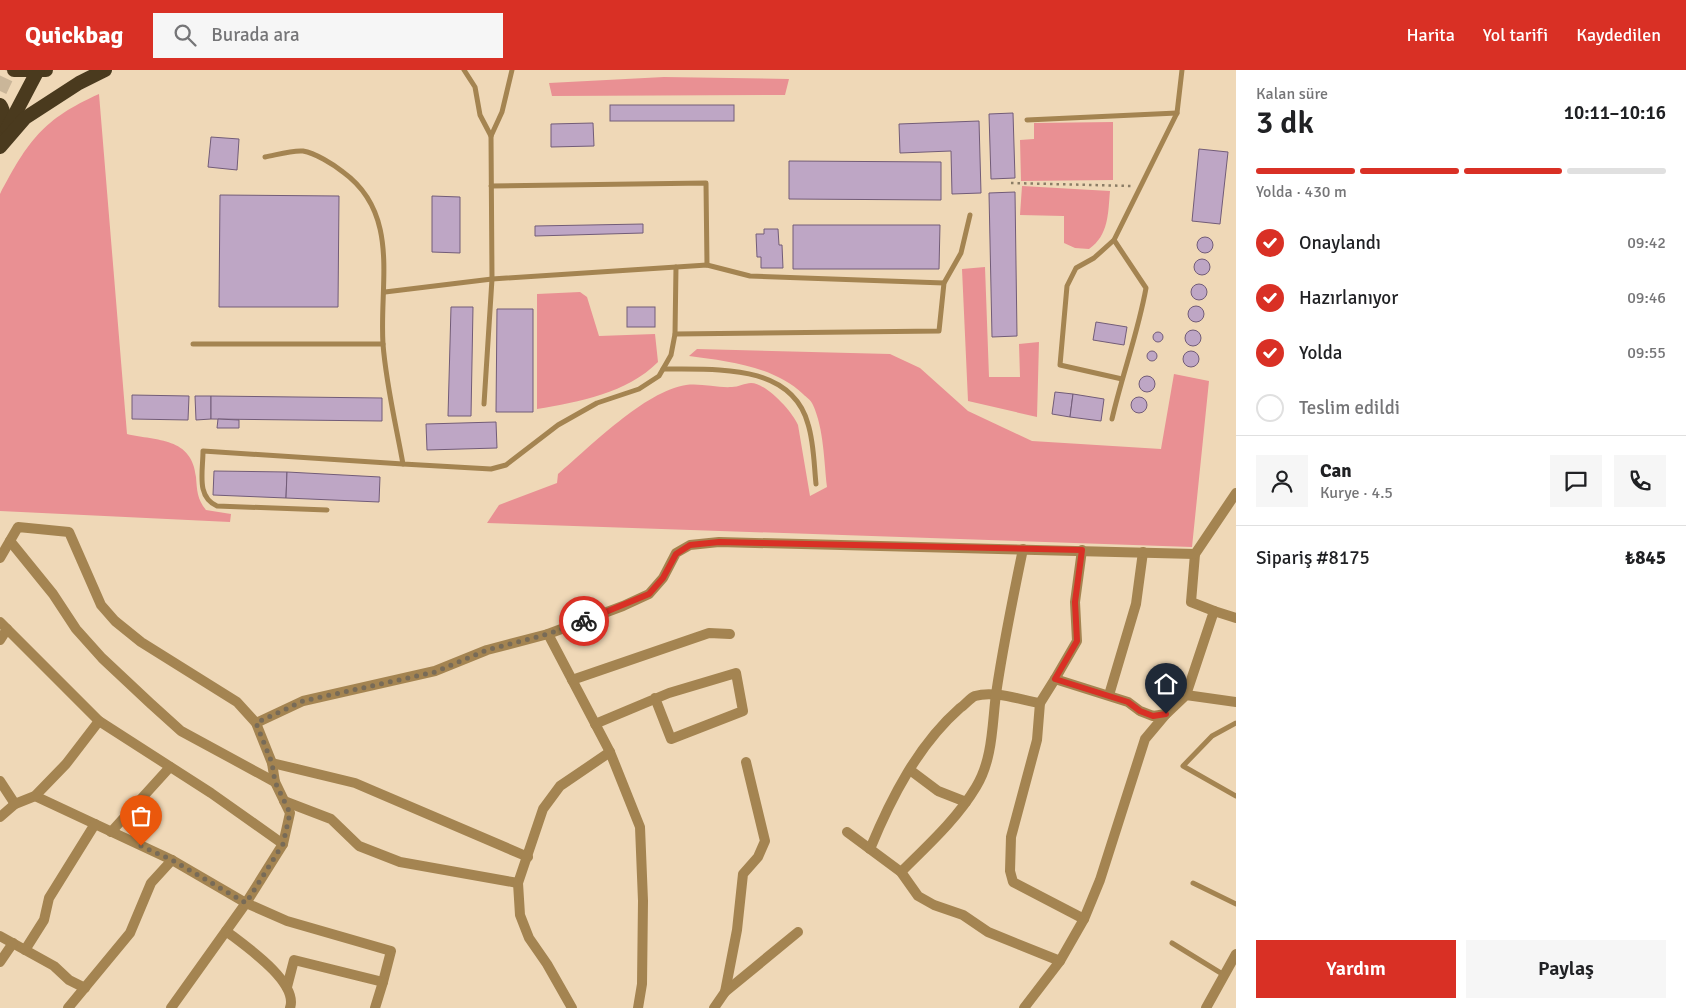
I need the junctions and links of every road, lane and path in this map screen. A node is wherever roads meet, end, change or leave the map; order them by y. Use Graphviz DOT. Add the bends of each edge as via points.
graph roads {
  1 [pos="14,70"];
  2 [pos="38,70"];
  3 [pos="48,70"];
  4 [pos="106,70"];
  5 [pos="464,70"];
  6 [pos="512,70"];
  7 [pos="1182,70"];
  8 [pos="0,105"];
  9 [pos="1177,113"];
  10 [pos="1027,120"];
  11 [pos="0,134"];
  12 [pos="491,136"];
  13 [pos="0,145"];
  14 [pos="265,157"];
  15 [pos="1011,183"];
  16 [pos="491,186"];
  17 [pos="1140,187"];
  18 [pos="970,215"];
  19 [pos="1114,240"];
  20 [pos="707,265"];
  21 [pos="676,267"];
  22 [pos="492,279"];
  23 [pos="944,283"];
  24 [pos="385,292"];
  25 [pos="675,334"];
  26 [pos="193,344"];
  27 [pos="383,344"];
  28 [pos="664,369"];
  29 [pos="1122,379"];
  30 [pos="484,404"];
  31 [pos="1112,419"];
  32 [pos="403,464"];
  33 [pos="816,484"];
  34 [pos="1236,492"];
  35 [pos="327,510"];
  36 [pos="10,541"];
  37 [pos="1022,549"];
  38 [pos="1082,550"];
  39 [pos="1143,552"];
  40 [pos="1195,554"];
  41 [pos="0,558"];
  42 [pos="1214,611"];
  43 [pos="1236,618"];
  44 [pos="4,626"];
  45 [pos="548,634"];
  46 [pos="730,634"];
  47 [pos="0,640"];
  48 [pos="1055,679"];
  49 [pos="572,680"];
  50 [pos="996,695"];
  51 [pos="1186,695"];
  52 [pos="1109,696"];
  53 [pos="655,698"];
  54 [pos="1236,702"];
  55 [pos="1040,703"];
  56 [pos="1166,714"];
  57 [pos="99,721"];
  58 [pos="256,723"];
  59 [pos="1236,723"];
  60 [pos="596,724"];
  61 [pos="610,752"];
  62 [pos="746,762"];
  63 [pos="272,763"];
  64 [pos="170,767"];
  65 [pos="910,770"];
  66 [pos="0,781"];
  67 [pos="275,782"];
  68 [pos="35,796"];
  69 [pos="1236,796"];
  70 [pos="284,801"];
  71 [pos="966,802"];
  72 [pos="15,804"];
  73 [pos="0,817"];
  74 [pos="95,824"];
  75 [pos="111,832"];
  76 [pos="847,832"];
  77 [pos="283,844"];
  78 [pos="870,849"];
  79 [pos="528,857"];
  80 [pos="172,860"];
  81 [pos="901,872"];
  82 [pos="518,883"];
  83 [pos="1193,883"];
  84 [pos="246,903"];
  85 [pos="1236,904"];
  86 [pos="1084,919"];
  87 [pos="226,931"];
  88 [pos="798,932"];
  89 [pos="0,936"];
  90 [pos="13,943"];
  91 [pos="1172,943"];
  92 [pos="26,950"];
  93 [pos="1236,954"];
  94 [pos="1060,961"];
  95 [pos="0,962"];
  96 [pos="1224,975"];
  97 [pos="383,982"];
  98 [pos="287,987"];
  99 [pos="85,988"];
  100 [pos="725,992"];
  101 [pos="68,1008"];
  102 [pos="171,1008"];
  103 [pos="290,1008"];
  104 [pos="375,1008"];
  105 [pos="572,1008"];
  106 [pos="638,1008"];
  107 [pos="714,1008"];
  108 [pos="1024,1008"];
  109 [pos="1206,1008"];
  1 -- 2 [label="highway"];
  2 -- 3 [label="highway"];
  2 -- 13 [label="highway"];
  4 -- 13 [label="highway" via="24,118"];
  5 -- 12 [label="lane" via="474,87 480,115"];
  6 -- 12 [label="lane" via="502,112"];
  7 -- 9 [label="lane"];
  8 -- 11 [label="highway" via="3,122"];
  9 -- 10 [label="lane"];
  9 -- 17 [label="lane"];
  12 -- 16 [label="lane"];
  14 -- 24 [label="lane" via="303,151 352,178 367,195 382,232"];
  15 -- 17 [label="path"];
  16 -- 20 [label="lane" via="706,183"];
  16 -- 22 [label="lane"];
  17 -- 19 [label="lane"];
  18 -- 23 [label="lane" via="960,253"];
  19 -- 29 [label="lane" via="1146,288 1138,331"];
  19 -- 29 [label="lane" via="1094,258 1076,268 1066,286 1060,365"];
  20 -- 21 [label="lane"];
  20 -- 23 [label="lane" via="750,276"];
  21 -- 22 [label="lane"];
  21 -- 25 [label="lane"];
  22 -- 24 [label="lane"];
  22 -- 30 [label="lane"];
  23 -- 25 [label="lane" via="939,331"];
  24 -- 27 [label="lane"];
  25 -- 28 [label="lane"];
  26 -- 27 [label="lane"];
  27 -- 32 [label="lane"];
  28 -- 32 [label="lane" via="660,376 639,389 597,403 558,425 506,465 491,468"];
  28 -- 33 [label="lane" via="740,371 770,380 786,389 800,403 809,424"];
  29 -- 31 [label="lane"];
  32 -- 35 [label="lane" via="203,451 203,493 208,502 218,506"];
  34 -- 40 [label="street"];
  36 -- 41 [label="street"];
  36 -- 58 [label="street" via="18,527 69,532 101,605 115,621 141,642 236,702"];
  36 -- 67 [label="street" via="53,594 76,630 150,703 181,731"];
  37 -- 38 [label="street"];
  37 -- 45 [label="street" via="719,542 690,545 676,554 663,578 649,594"];
  37 -- 50 [label="street"];
  38 -- 39 [label="street"];
  38 -- 48 [label="street" via="1075,602 1077,641"];
  39 -- 40 [label="street"];
  39 -- 52 [label="street" via="1136,604"];
  40 -- 42 [label="street" via="1190,602"];
  42 -- 43 [label="street"];
  42 -- 51 [label="street"];
  44 -- 47 [label="street"];
  44 -- 57 [label="street"];
  45 -- 49 [label="street"];
  45 -- 58 [label="street" via="487,650 435,672 303,701"];
  46 -- 49 [label="street" via="709,634"];
  48 -- 52 [label="street"];
  48 -- 55 [label="street"];
  49 -- 60 [label="street"];
  50 -- 55 [label="street"];
  50 -- 65 [label="street" via="975,696 956,712 939,728"];
  50 -- 71 [label="street" via="985,768"];
  51 -- 54 [label="street"];
  51 -- 56 [label="street"];
  52 -- 56 [label="street" via="1153,716"];
  53 -- 53 [label="street" via="671,739 743,711 736,673"];
  53 -- 60 [label="street"];
  55 -- 86 [label="street" via="1036,740 1012,837 1010,871 1013,882"];
  56 -- 86 [label="street" via="1145,739 1100,880"];
  57 -- 64 [label="street"];
  57 -- 68 [label="street" via="66,764"];
  58 -- 63 [label="street"];
  59 -- 69 [label="lane" via="1212,736 1183,766"];
  60 -- 61 [label="street"];
  61 -- 79 [label="street" via="560,786 543,809"];
  61 -- 106 [label="street" via="640,827 643,901 642,984"];
  62 -- 100 [label="street" via="765,840 758,857 743,874 737,930"];
  63 -- 67 [label="street"];
  63 -- 79 [label="street" via="355,782"];
  64 -- 75 [label="street"];
  64 -- 77 [label="street"];
  65 -- 71 [label="street" via="938,791"];
  65 -- 78 [label="street" via="886,810"];
  66 -- 72 [label="street"];
  67 -- 70 [label="street"];
  68 -- 72 [label="street"];
  68 -- 74 [label="street"];
  70 -- 77 [label="street" via="290,813"];
  70 -- 82 [label="street" via="331,819 358,846 400,862"];
  71 -- 81 [label="street" via="954,819"];
  72 -- 73 [label="street"];
  74 -- 75 [label="street"];
  74 -- 92 [label="street" via="49,898 44,920"];
  75 -- 80 [label="street"];
  76 -- 78 [label="street"];
  77 -- 84 [label="street"];
  78 -- 81 [label="street"];
  79 -- 82 [label="street"];
  80 -- 84 [label="street"];
  80 -- 99 [label="street" via="151,883 130,933"];
  81 -- 94 [label="street" via="918,896 963,915 988,932"];
  82 -- 105 [label="street" via="520,915 529,938"];
  83 -- 85 [label="lane"];
  84 -- 87 [label="street"];
  84 -- 97 [label="street" via="286,921 391,951"];
  86 -- 94 [label="street"];
  87 -- 98 [label="street" via="271,968"];
  87 -- 102 [label="street"];
  88 -- 100 [label="street"];
  89 -- 90 [label="street"];
  90 -- 92 [label="street"];
  90 -- 95 [label="street"];
  91 -- 96 [label="lane"];
  92 -- 99 [label="street"];
  93 -- 96 [label="street"];
  94 -- 108 [label="street"];
  96 -- 109 [label="street"];
  97 -- 98 [label="street" via="294,960"];
  97 -- 104 [label="street"];
  98 -- 103 [label="street" via="292,1004"];
  99 -- 101 [label="street"];
  100 -- 107 [label="street"];
}
